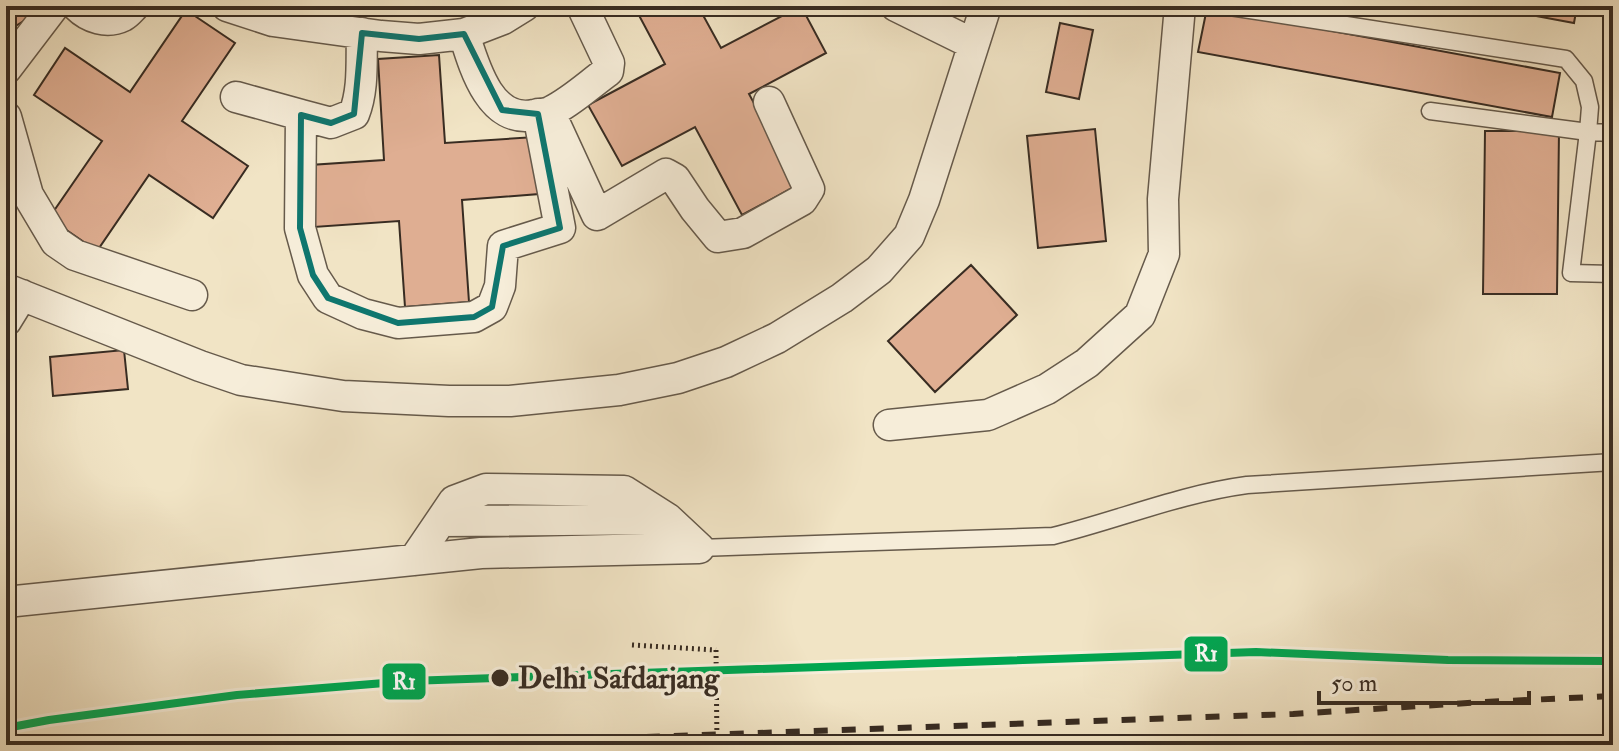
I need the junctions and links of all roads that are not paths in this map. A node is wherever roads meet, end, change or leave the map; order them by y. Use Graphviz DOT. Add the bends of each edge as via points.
graph roads {
  1 [pos="54,6"];
  2 [pos="77,6"];
  3 [pos="134,6"];
  4 [pos="227,6"];
  5 [pos="524,6"];
  6 [pos="582,6"];
  7 [pos="896,6"];
  8 [pos="986,6"];
  9 [pos="1180,6"];
  10 [pos="1230,7"];
  11 [pos="362,33"];
  12 [pos="464,34"];
  13 [pos="973,44"];
  14 [pos="6,69"];
  15 [pos="236,97"];
  16 [pos="769,102"];
  17 [pos="1430,111"];
  18 [pos="544,114"];
  19 [pos="301,115"];
  20 [pos="6,117"];
  21 [pos="1588,132"];
  22 [pos="1613,133"];
  23 [pos="1613,274"];
  24 [pos="14,292"];
  25 [pos="192,295"];
  26 [pos="6,321"];
  27 [pos="889,425"];
  28 [pos="1613,462"];
  29 [pos="699,548"];
  30 [pos="414,560"];
  31 [pos="6,602"];
  1 -- 14 [label="street"];
  2 -- 3 [label="street" via="104,20 123,16"];
  4 -- 11 [label="street" via="273,21"];
  5 -- 12 [label="street"];
  6 -- 18 [label="street" via="608,71"];
  7 -- 13 [label="street"];
  8 -- 13 [label="street"];
  9 -- 27 [label="street" via="1163,199 1164,254 1140,315 1087,363 1047,389 988,415"];
  10 -- 21 [label="lane" via="1566,59 1584,81"];
  11 -- 12 [label="street" via="419,39"];
  11 -- 19 [label="street" via="354,114 331,123"];
  12 -- 18 [label="street" via="490,97 502,110 524,117"];
  13 -- 24 [label="street" via="924,200 909,236 879,270 777,338 678,378 510,401 343,396 241,380"];
  15 -- 19 [label="street"];
  16 -- 18 [label="street" via="809,189 802,200 743,233 718,237 666,174 597,215"];
  17 -- 21 [label="lane"];
  18 -- 19 [label="street" via="560,228 503,246 500,286 492,307 474,317 398,323 328,298 313,275 300,228"];
  20 -- 25 [label="street" via="28,195 56,242 75,255"];
  21 -- 22 [label="lane"];
  21 -- 23 [label="lane" via="1571,273"];
  24 -- 26 [label="street"];
  28 -- 29 [label="lane" via="1247,485 1181,498 1053,536"];
  29 -- 30 [label="street" via="481,553"];
  29 -- 30 [label="street" via="668,519 441,521"];
  30 -- 31 [label="street"];
}
